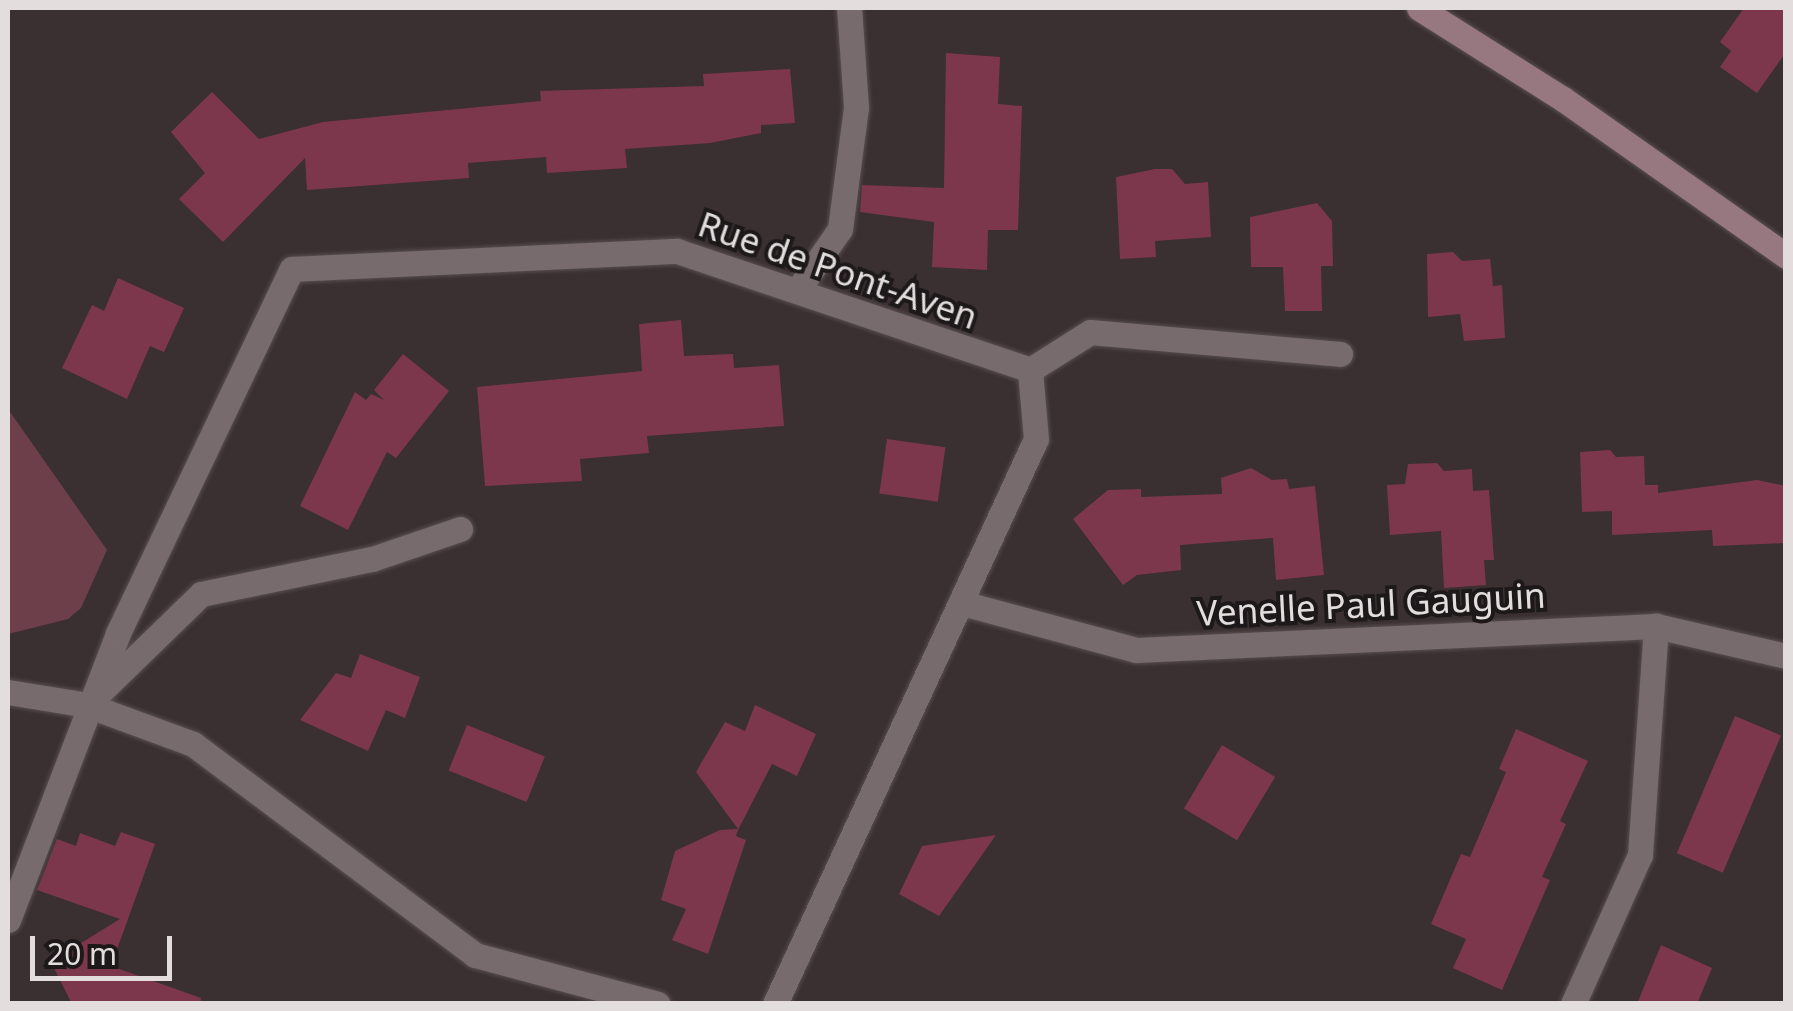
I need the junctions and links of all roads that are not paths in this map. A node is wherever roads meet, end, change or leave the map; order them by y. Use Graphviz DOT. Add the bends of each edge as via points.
graph roads {
  1 [pos="848,8"];
  2 [pos="1418,8"];
  3 [pos="1786,256"];
  4 [pos="797,290"];
  5 [pos="1340,354"];
  6 [pos="1030,370"];
  7 [pos="460,529"];
  8 [pos="962,603"];
  9 [pos="1656,626"];
  10 [pos="1786,656"];
  11 [pos="8,692"];
  12 [pos="87,706"];
  13 [pos="8,920"];
  14 [pos="658,1004"];
  15 [pos="775,1004"];
  16 [pos="1573,1004"];
  1 -- 4 [label="street" via="856,107 840,229"];
  2 -- 3 [label="street" via="1564,98"];
  4 -- 6 [label="street, Rue de Pont-Aven"];
  4 -- 12 [label="street, Rue de Pont-Aven" via="676,250 292,270"];
  5 -- 6 [label="street" via="1090,332"];
  6 -- 8 [label="street" via="1036,439"];
  7 -- 12 [label="street" via="372,560 201,594"];
  8 -- 9 [label="street, Venelle Paul Gauguin" via="1136,650"];
  8 -- 15 [label="street"];
  9 -- 10 [label="street, Venelle Paul Gauguin"];
  9 -- 16 [label="street" via="1640,856"];
  11 -- 12 [label="street"];
  12 -- 13 [label="street"];
  12 -- 14 [label="street" via="193,744 475,955"];
}
